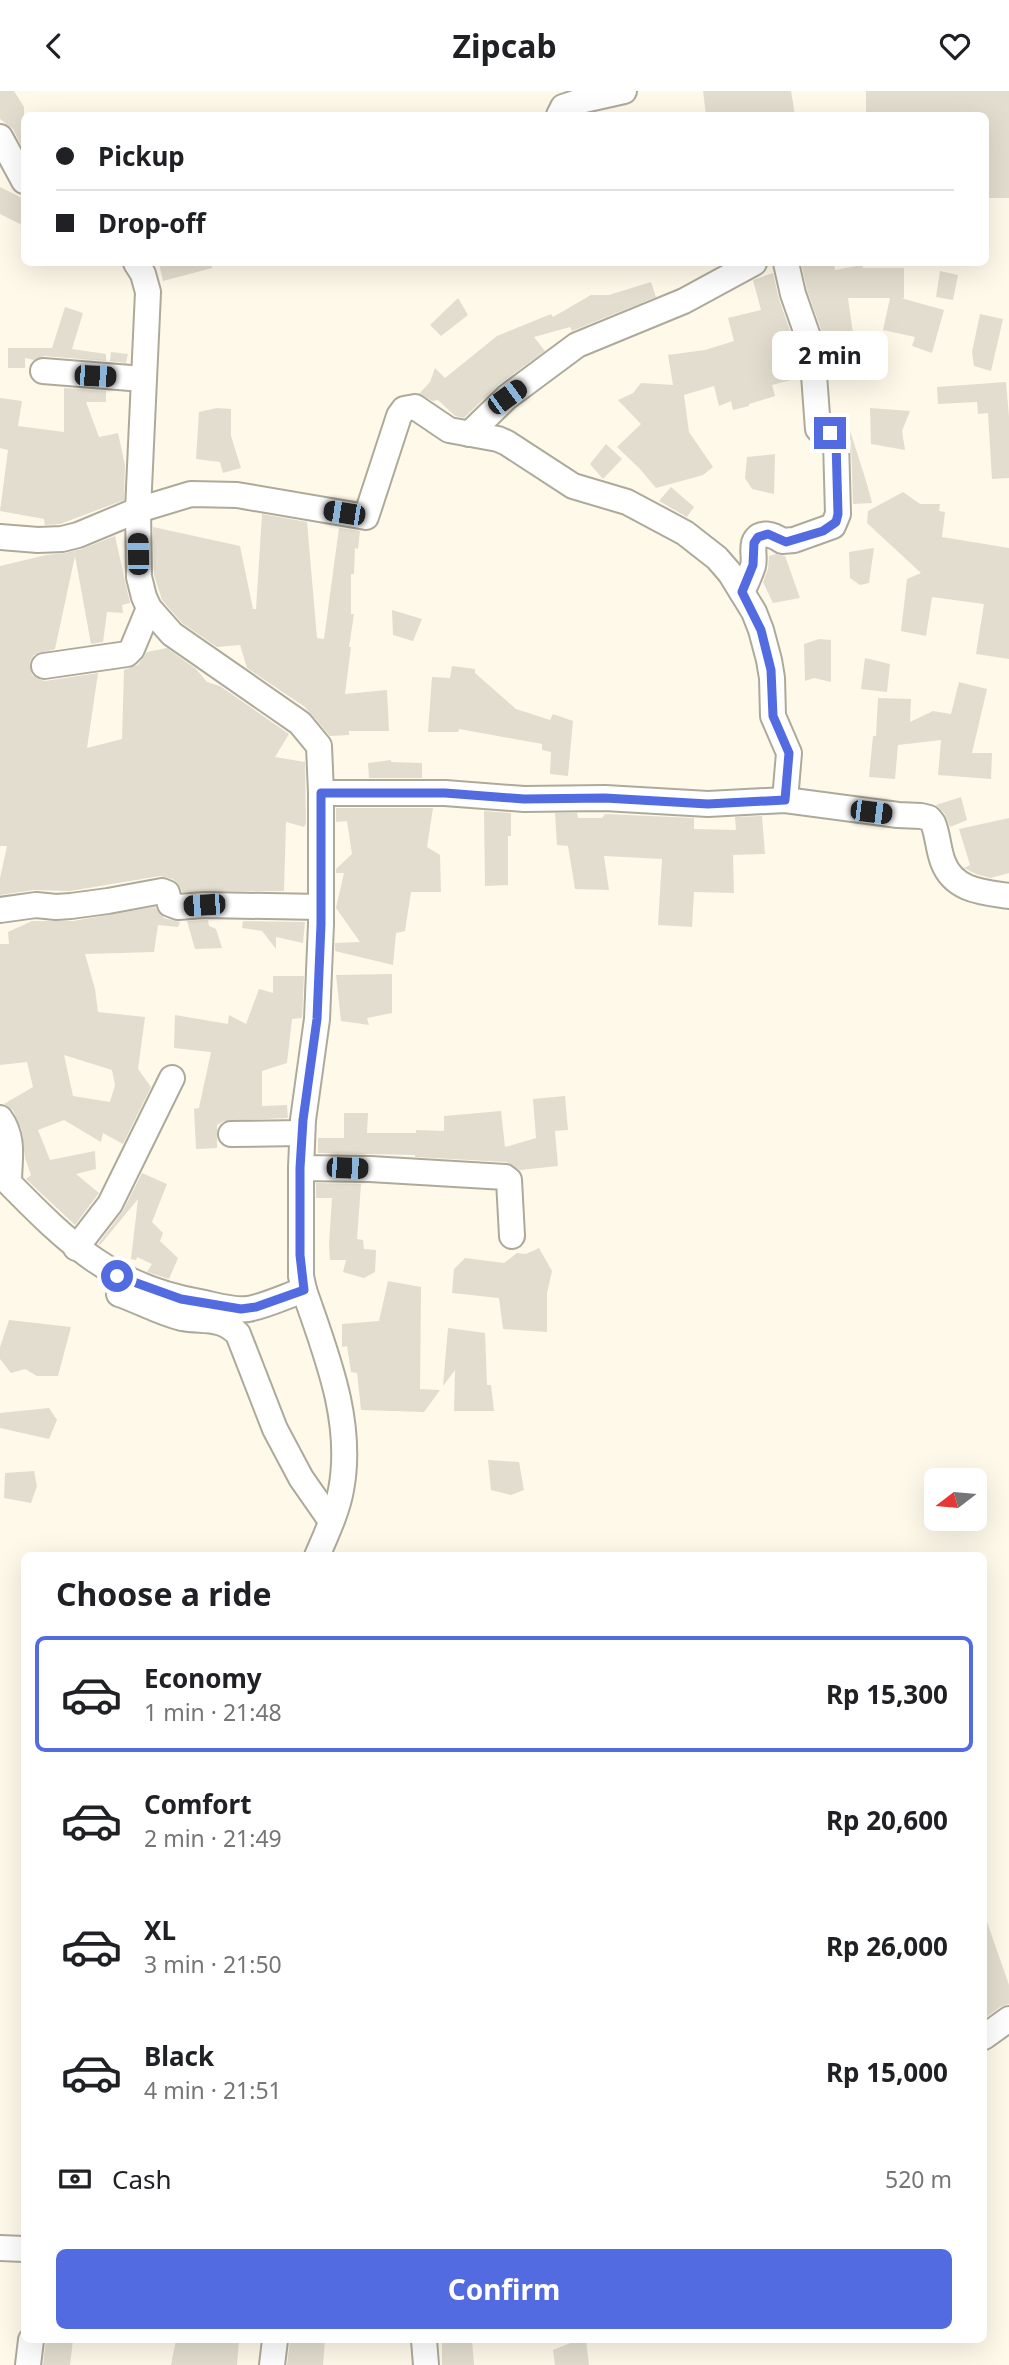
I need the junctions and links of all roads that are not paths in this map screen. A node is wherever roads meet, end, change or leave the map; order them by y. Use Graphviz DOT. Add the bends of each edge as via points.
graph roads {
  1 [pos="624,91"];
  2 [pos="560,112"];
  3 [pos="0,138"];
  4 [pos="21,176"];
  5 [pos="748,266"];
  6 [pos="787,266"];
  7 [pos="142,276"];
  8 [pos="43,372"];
  9 [pos="142,379"];
  10 [pos="469,435"];
  11 [pos="138,510"];
  12 [pos="0,537"];
  13 [pos="742,592"];
  14 [pos="149,608"];
  15 [pos="44,666"];
  16 [pos="321,793"];
  17 [pos="785,800"];
  18 [pos="1009,897"];
  19 [pos="321,907"];
  20 [pos="0,910"];
  21 [pos="172,1078"];
  22 [pos="0,1118"];
  23 [pos="302,1133"];
  24 [pos="231,1134"];
  25 [pos="300,1168"];
  26 [pos="5,1194"];
  27 [pos="512,1236"];
  28 [pos="76,1248"];
  29 [pos="304,1290"];
  30 [pos="120,1294"];
  31 [pos="331,1521"];
  32 [pos="319,1552"];
  33 [pos="1009,2019"];
  34 [pos="987,2035"];
  35 [pos="0,2248"];
  36 [pos="21,2249"];
  37 [pos="31,2343"];
  38 [pos="275,2343"];
  39 [pos="424,2343"];
  40 [pos="28,2365"];
  41 [pos="272,2365"];
  42 [pos="426,2365"];
  1 -- 2 [label="street" via="584,100"];
  3 -- 4 [label="street"];
  5 -- 10 [label="street" via="684,301 577,345 507,397"];
  6 -- 13 [label="street" via="812,348 818,429 836,441 838,514 833,526 802,538 786,542 768,534 758,537"];
  7 -- 9 [label="street"];
  8 -- 9 [label="street"];
  9 -- 11 [label="street"];
  10 -- 11 [label="street" via="449,430 415,407 404,409 366,517 237,495 198,494"];
  10 -- 13 [label="street" via="499,439 573,486 627,502 685,533 717,558"];
  11 -- 12 [label="street" via="62,539"];
  11 -- 14 [label="street" via="139,577"];
  13 -- 17 [label="street" via="761,630 771,670 773,716 789,753"];
  14 -- 15 [label="street" via="127,654"];
  14 -- 16 [label="street" via="172,634 309,732 319,746"];
  16 -- 17 [label="street" via="445,793 708,804"];
  16 -- 19 [label="street"];
  17 -- 18 [label="street" via="929,818 943,862 958,883"];
  19 -- 20 [label="street" via="178,907 170,904 162,891 71,906"];
  19 -- 23 [label="street" via="317,1019"];
  21 -- 28 [label="street" via="110,1205"];
  22 -- 26 [label="street" via="11,1144"];
  23 -- 24 [label="street"];
  23 -- 25 [label="street"];
  25 -- 27 [label="street" via="505,1177 509,1181"];
  25 -- 29 [label="street"];
  26 -- 28 [label="street"];
  28 -- 29 [label="street" via="117,1276 181,1299 247,1309"];
  29 -- 31 [label="street" via="341,1415 344,1467"];
  30 -- 31 [label="street" via="182,1318 230,1325 247,1350 275,1429"];
  31 -- 32 [label="street"];
  33 -- 34 [label="street"];
  35 -- 36 [label="street"];
  37 -- 40 [label="street"];
  38 -- 41 [label="street"];
  39 -- 42 [label="street"];
}
